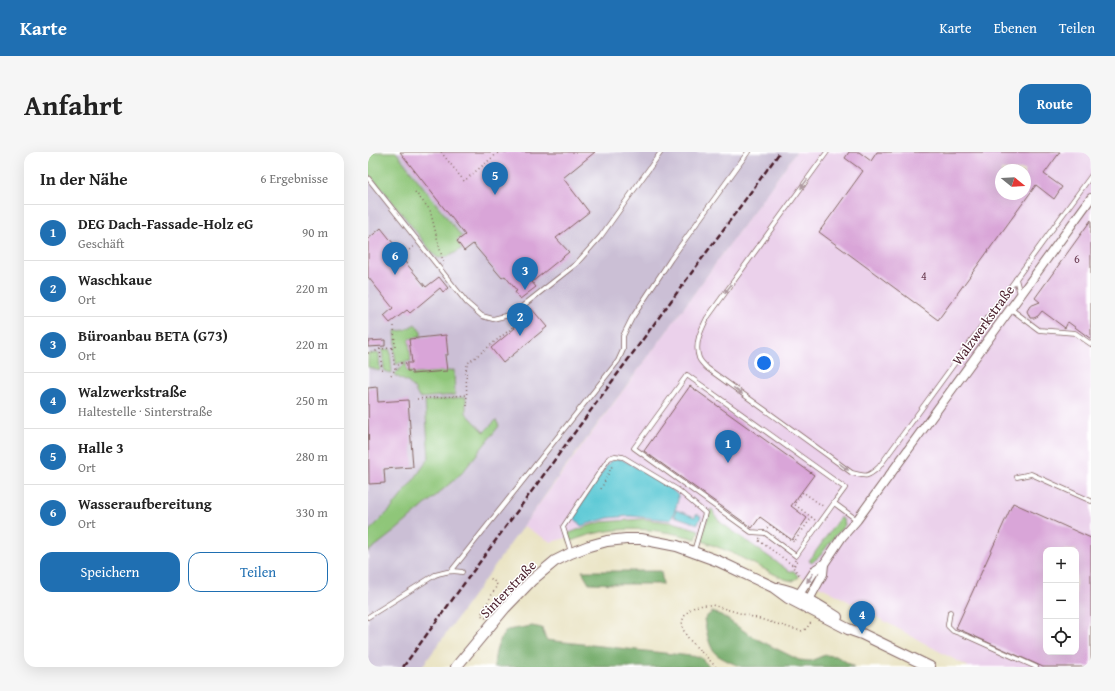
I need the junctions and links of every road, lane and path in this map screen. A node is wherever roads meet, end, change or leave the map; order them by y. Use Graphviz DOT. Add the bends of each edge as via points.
graph roads {
  1 [pos="441,152"];
  2 [pos="499,152"];
  3 [pos="661,152"];
  4 [pos="748,152"];
  5 [pos="827,152"];
  6 [pos="1091,176"];
  7 [pos="368,178"];
  8 [pos="368,184"];
  9 [pos="375,188"];
  10 [pos="415,192"];
  11 [pos="1091,198"];
  12 [pos="415,246"];
  13 [pos="403,255"];
  14 [pos="448,278"];
  15 [pos="1016,279"];
  16 [pos="1020,297"];
  17 [pos="1011,309"];
  18 [pos="509,315"];
  19 [pos="394,326"];
  20 [pos="1091,344"];
  21 [pos="392,348"];
  22 [pos="380,349"];
  23 [pos="368,353"];
  24 [pos="407,363"];
  25 [pos="394,370"];
  26 [pos="382,372"];
  27 [pos="391,375"];
  28 [pos="467,395"];
  29 [pos="417,399"];
  30 [pos="467,406"];
  31 [pos="615,456"];
  32 [pos="1016,477"];
  33 [pos="601,488"];
  34 [pos="1091,501"];
  35 [pos="834,503"];
  36 [pos="829,510"];
  37 [pos="812,517"];
  38 [pos="858,520"];
  39 [pos="820,523"];
  40 [pos="763,533"];
  41 [pos="694,552"];
  42 [pos="572,553"];
  43 [pos="798,559"];
  44 [pos="824,564"];
  45 [pos="793,567"];
  46 [pos="452,570"];
  47 [pos="462,572"];
  48 [pos="490,578"];
  49 [pos="802,579"];
  50 [pos="796,598"];
  51 [pos="807,603"];
  52 [pos="950,612"];
  53 [pos="368,617"];
  54 [pos="486,618"];
  55 [pos="812,621"];
  56 [pos="456,667"];
  57 [pos="716,667"];
  58 [pos="930,667"];
  59 [pos="1036,667"];
  1 -- 2 [label="path" via="464,181"];
  3 -- 18 [label="lane" via="601,236 576,264"];
  4 -- 46 [label="lane" via="632,318 624,336 623,350 618,361"];
  5 -- 15 [label="lane, one-way" via="707,318 699,334 697,348 699,359 707,368 852,473 871,475 879,467"];
  6 -- 15 [label="lane"];
  7 -- 9 [label="lane"];
  8 -- 9 [label="lane"];
  9 -- 14 [label="lane"];
  10 -- 14 [label="path" via="430,210"];
  11 -- 16 [label="street, Walzwerkstraße"];
  12 -- 13 [label="path"];
  14 -- 18 [label="lane" via="467,303 482,316 493,319"];
  15 -- 16 [label="lane"];
  16 -- 17 [label="street, Walzwerkstraße"];
  17 -- 20 [label="lane" via="1039,330 1075,333"];
  17 -- 38 [label="street, Walzwerkstraße"];
  18 -- 28 [label="path" via="516,325 468,364"];
  19 -- 21 [label="path" via="395,347"];
  21 -- 22 [label="path"];
  21 -- 25 [label="path"];
  22 -- 23 [label="path"];
  22 -- 26 [label="path"];
  24 -- 25 [label="path" via="400,364"];
  25 -- 27 [label="path"];
  28 -- 29 [label="path"];
  28 -- 30 [label="path"];
  31 -- 33 [label="path" via="612,468"];
  31 -- 41 [label="lane" via="623,457 678,490 705,513"];
  31 -- 42 [label="lane" via="609,458 563,526"];
  32 -- 34 [label="lane" via="1031,474"];
  35 -- 36 [label="lane"];
  35 -- 38 [label="lane"];
  35 -- 40 [label="lane" via="845,488 688,374 634,448 751,532"];
  36 -- 37 [label="path" via="803,492 794,504"];
  36 -- 39 [label="lane"];
  37 -- 39 [label="path"];
  37 -- 40 [label="path" via="794,542 770,525"];
  38 -- 44 [label="street, Walzwerkstraße" via="842,537"];
  39 -- 40 [label="lane" via="796,556"];
  40 -- 43 [label="path" via="758,540 763,544 794,566"];
  41 -- 42 [label="street, Sinterstraße" via="656,541 626,539 607,541"];
  41 -- 50 [label="street, Sinterstraße" via="718,561 786,597"];
  42 -- 56 [label="street, Sinterstraße" via="555,561 531,581"];
  44 -- 50 [label="street, Walzwerkstraße, one-way" via="816,569"];
  44 -- 51 [label="street, Walzwerkstraße" via="823,574"];
  45 -- 49 [label="path"];
  46 -- 47 [label="lane"];
  46 -- 53 [label="lane" via="435,576"];
  48 -- 54 [label="path" via="497,585 481,615"];
  50 -- 51 [label="street, Sinterstraße"];
  51 -- 58 [label="street, Sinterstraße" via="848,629"];
  52 -- 59 [label="lane" via="948,626 953,631"];
  55 -- 57 [label="path" via="801,631 712,605 694,607 683,618 682,626 690,640"];
}
